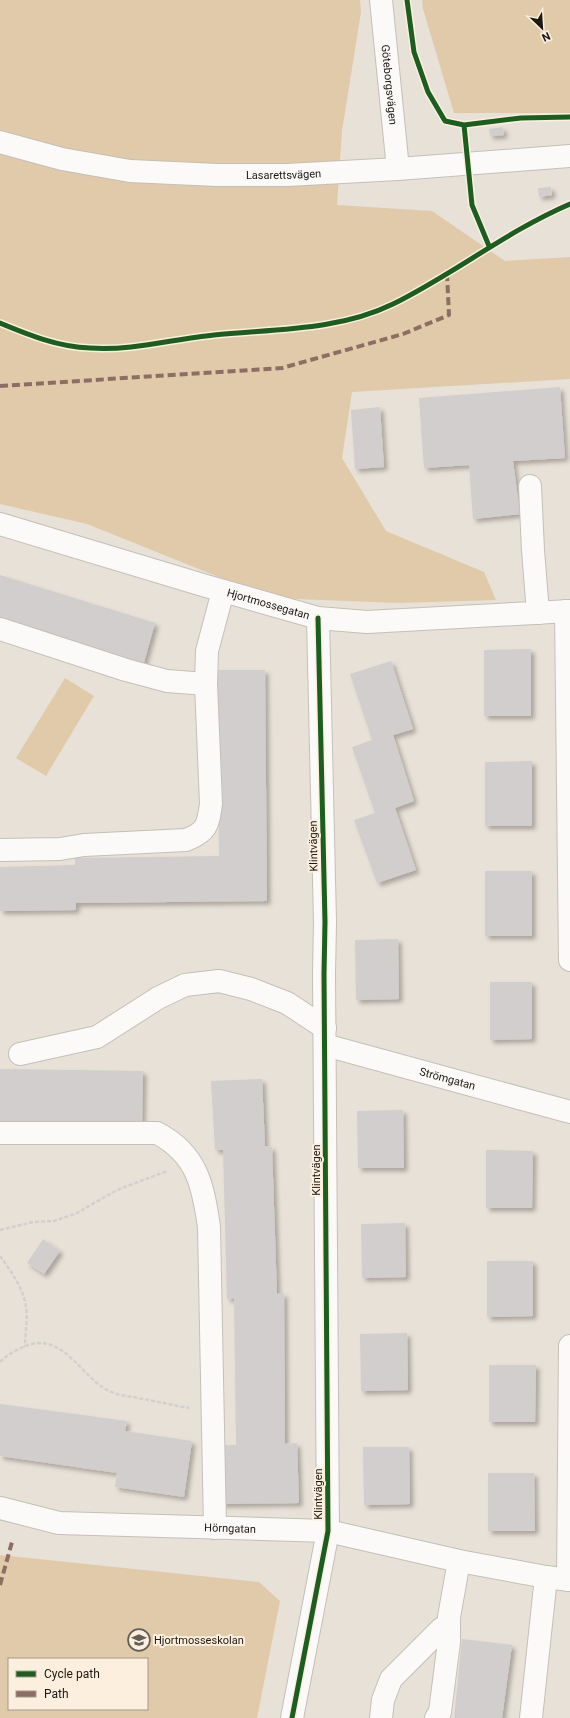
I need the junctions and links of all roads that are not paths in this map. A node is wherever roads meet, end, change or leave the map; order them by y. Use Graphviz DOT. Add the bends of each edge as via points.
graph roads {
  1 [pos="381,0"];
  2 [pos="0,142"];
  3 [pos="570,156"];
  4 [pos="398,169"];
  5 [pos="530,486"];
  6 [pos="0,524"];
  7 [pos="222,591"];
  8 [pos="568,611"];
  9 [pos="538,613"];
  10 [pos="318,618"];
  11 [pos="0,629"];
  12 [pos="206,684"];
  13 [pos="0,850"];
  14 [pos="570,960"];
  15 [pos="325,1037"];
  16 [pos="20,1054"];
  17 [pos="570,1112"];
  18 [pos="0,1133"];
  19 [pos="570,1346"];
  20 [pos="0,1508"];
  21 [pos="215,1528"];
  22 [pos="328,1531"];
  23 [pos="459,1561"];
  24 [pos="546,1577"];
  25 [pos="569,1580"];
  26 [pos="449,1624"];
  27 [pos="292,1718"];
  28 [pos="381,1718"];
  29 [pos="436,1718"];
  30 [pos="531,1718"];
  1 -- 4 [label="street, Göteborgsvägen"];
  2 -- 4 [label="street, Lasarettsvägen" via="62,159 130,171 288,175"];
  3 -- 4 [label="street, Lasarettsvägen"];
  5 -- 9 [label="street" via="532,550"];
  6 -- 7 [label="street, Hjortmossegatan"];
  7 -- 10 [label="street, Hjortmossegatan"];
  7 -- 12 [label="street" via="207,652"];
  8 -- 9 [label="street, Hjortmossegatan"];
  8 -- 14 [label="street"];
  9 -- 10 [label="street, Hjortmossegatan" via="367,622"];
  10 -- 15 [label="street, Klintvägen"];
  11 -- 12 [label="street" via="168,681"];
  12 -- 13 [label="street" via="211,804 209,822 200,835 186,840 84,845 60,849"];
  15 -- 16 [label="street, Strömgatan" via="287,1003 251,988 219,981 185,985 158,998 97,1037"];
  15 -- 17 [label="street, Strömgatan"];
  15 -- 22 [label="street, Klintvägen"];
  18 -- 21 [label="street" via="157,1133 172,1141 187,1156 204,1196 209,1226"];
  19 -- 25 [label="street"];
  20 -- 21 [label="street, Hörngatan" via="59,1523"];
  21 -- 22 [label="street, Hörngatan"];
  22 -- 23 [label="street, Hörngatan"];
  22 -- 27 [label="street, Klintvägen"];
  23 -- 24 [label="street, Hörngatan"];
  23 -- 26 [label="street"];
  24 -- 25 [label="street, Hörngatan"];
  24 -- 30 [label="street"];
  26 -- 28 [label="street" via="391,1679 383,1700"];
  26 -- 29 [label="street" via="440,1712"];
}
